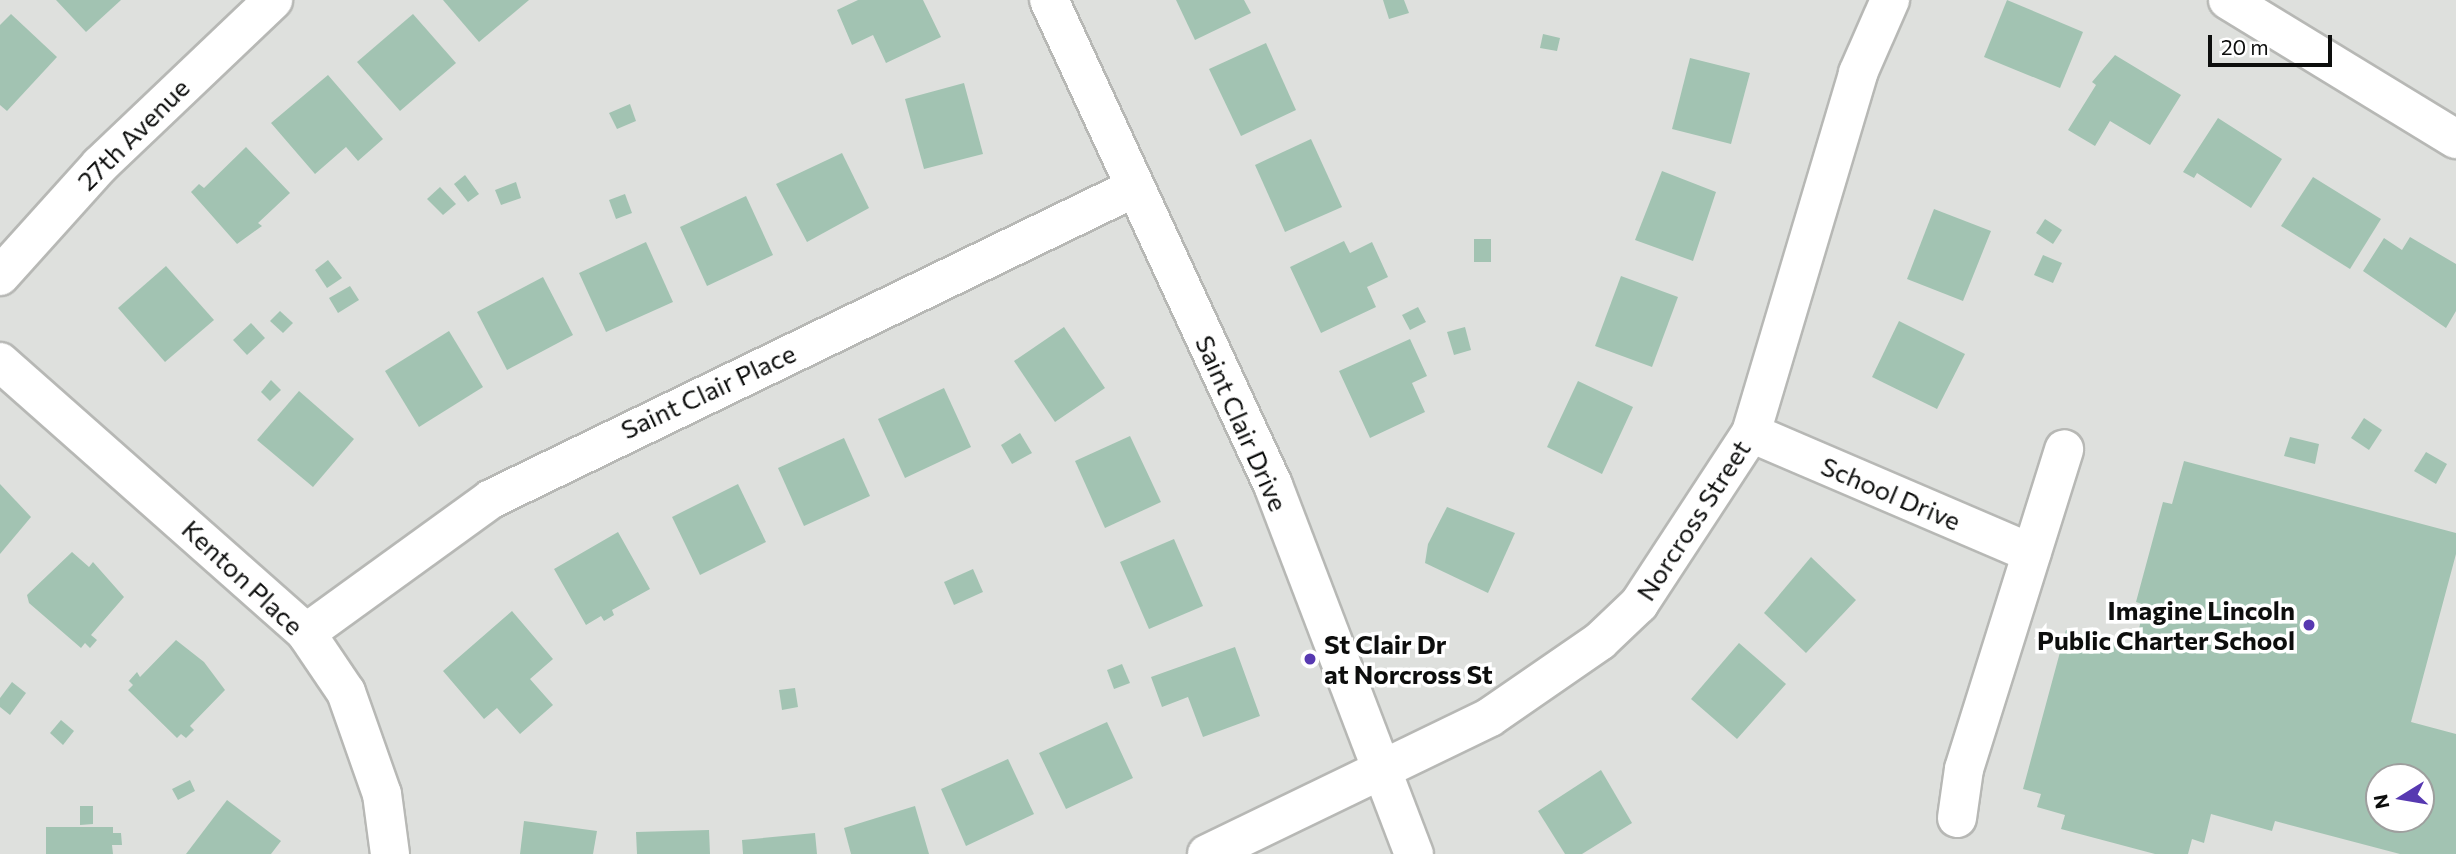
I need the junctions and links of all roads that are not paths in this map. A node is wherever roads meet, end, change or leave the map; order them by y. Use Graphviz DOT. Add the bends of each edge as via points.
graph roads {
  1 [pos="273,0"];
  2 [pos="1049,0"];
  3 [pos="1890,0"];
  4 [pos="2228,0"];
  5 [pos="2456,139"];
  6 [pos="1134,188"];
  7 [pos="0,276"];
  8 [pos="0,362"];
  9 [pos="1751,433"];
  10 [pos="2064,449"];
  11 [pos="2031,552"];
  12 [pos="306,633"];
  13 [pos="1382,772"];
  14 [pos="1957,818"];
  15 [pos="390,854"];
  16 [pos="1207,854"];
  17 [pos="1414,854"];
  1 -- 7 [label="street, 27th Avenue" via="100,165"];
  2 -- 6 [label="street, Saint Clair Drive"];
  3 -- 9 [label="street, Norcross Street" via="1858,73"];
  4 -- 5 [label="street"];
  6 -- 12 [label="street, Saint Clair Place" via="491,499"];
  6 -- 13 [label="street, Saint Clair Drive" via="1273,485"];
  8 -- 12 [label="street, Kenton Place"];
  9 -- 11 [label="street, School Drive"];
  9 -- 13 [label="street, Norcross Street" via="1675,557 1639,604 1600,641 1490,717"];
  10 -- 11 [label="street"];
  11 -- 14 [label="street" via="1964,769"];
  12 -- 15 [label="street, Kenton Place" via="346,692 382,794"];
  13 -- 16 [label="street, Norcross Street"];
  13 -- 17 [label="street, Saint Clair Drive"];
}
